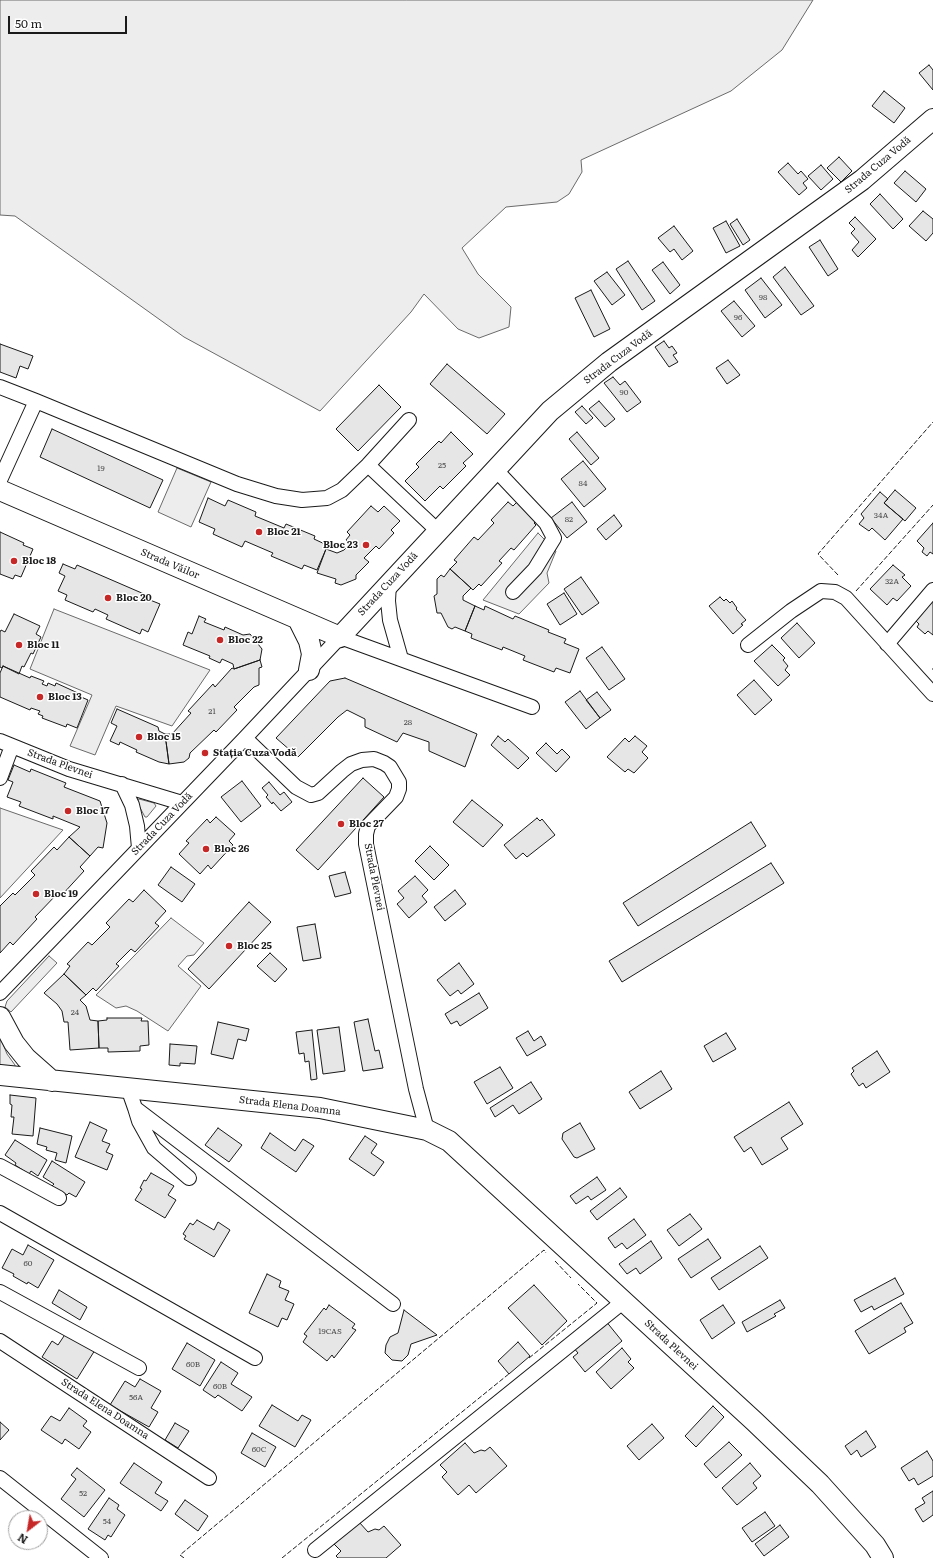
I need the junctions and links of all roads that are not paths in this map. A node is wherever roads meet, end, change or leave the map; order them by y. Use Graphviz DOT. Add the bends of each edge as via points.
graph roads {
  1 [pos="933,118"];
  2 [pos="0,387"];
  3 [pos="36,401"];
  4 [pos="409,420"];
  5 [pos="368,465"];
  6 [pos="495,469"];
  7 [pos="0,480"];
  8 [pos="0,490"];
  9 [pos="438,531"];
  10 [pos="388,584"];
  11 [pos="933,590"];
  12 [pos="513,592"];
  13 [pos="298,619"];
  14 [pos="340,637"];
  15 [pos="887,644"];
  16 [pos="748,645"];
  17 [pos="401,659"];
  18 [pos="309,670"];
  19 [pos="933,694"];
  20 [pos="532,707"];
  21 [pos="245,738"];
  22 [pos="6,744"];
  23 [pos="0,778"];
  24 [pos="122,784"];
  25 [pos="182,803"];
  26 [pos="139,848"];
  27 [pos="1,989"];
  28 [pos="0,1017"];
  29 [pos="0,1075"];
  30 [pos="52,1081"];
  31 [pos="128,1088"];
  32 [pos="135,1108"];
  33 [pos="427,1130"];
  34 [pos="449,1141"];
  35 [pos="0,1166"];
  36 [pos="189,1178"];
  37 [pos="59,1198"];
  38 [pos="0,1213"];
  39 [pos="0,1292"];
  40 [pos="624,1301"];
  41 [pos="393,1304"];
  42 [pos="0,1341"];
  43 [pos="255,1358"];
  44 [pos="139,1368"];
  45 [pos="0,1478"];
  46 [pos="209,1478"];
  47 [pos="315,1550"];
  48 [pos="101,1558"];
  49 [pos="883,1558"];
  1 -- 6 [label="street, Strada Cuza Vodă" via="862,180 609,362 550,411"];
  2 -- 3 [label="street"];
  3 -- 5 [label="street" via="237,484 276,496 302,500 327,498 342,490"];
  3 -- 7 [label="street"];
  4 -- 5 [label="street"];
  5 -- 9 [label="street"];
  6 -- 9 [label="street, Strada Cuza Vodă"];
  6 -- 12 [label="street" via="546,523 554,538 535,569"];
  8 -- 13 [label="street, Strada Văilor"];
  9 -- 10 [label="street, Strada Cuza Vodă"];
  10 -- 14 [label="street, Strada Cuza Vodă"];
  10 -- 17 [label="street" via="390,620"];
  11 -- 15 [label="street"];
  13 -- 14 [label="street, Strada Văilor"];
  13 -- 18 [label="street" via="309,641 312,654"];
  14 -- 17 [label="street"];
  14 -- 18 [label="street, Strada Cuza Vodă"];
  15 -- 16 [label="street" via="846,598 835,592 821,591"];
  15 -- 19 [label="street"];
  17 -- 20 [label="street"];
  18 -- 21 [label="street, Strada Cuza Vodă"];
  21 -- 25 [label="street, Strada Cuza Vodă"];
  21 -- 33 [label="street, Strada Plevnei" via="296,787 310,795 318,793 351,764 362,760 374,759 384,763 399,782 396,797 368,826 366,844 416,1089"];
  22 -- 23 [label="street"];
  22 -- 24 [label="street, Strada Plevnei" via="69,769"];
  24 -- 25 [label="street, Strada Plevnei"];
  24 -- 26 [label="street" via="132,805"];
  25 -- 26 [label="street, Strada Cuza Vodă"];
  26 -- 27 [label="street, Strada Cuza Vodă"];
  28 -- 30 [label="street" via="26,1058"];
  29 -- 30 [label="street, Strada Elena Doamna"];
  30 -- 31 [label="street, Strada Elena Doamna"];
  31 -- 32 [label="street"];
  31 -- 33 [label="street, Strada Elena Doamna" via="320,1108"];
  32 -- 36 [label="street" via="154,1148"];
  32 -- 41 [label="street"];
  33 -- 34 [label="street, Strada Elena Doamna"];
  34 -- 40 [label="street, Strada Plevnei"];
  35 -- 37 [label="street"];
  38 -- 43 [label="street"];
  39 -- 44 [label="street"];
  40 -- 47 [label="street"];
  40 -- 49 [label="street, Strada Plevnei" via="820,1484 875,1545"];
  42 -- 46 [label="street, Strada Elena Doamna"];
  45 -- 48 [label="street"];
}
